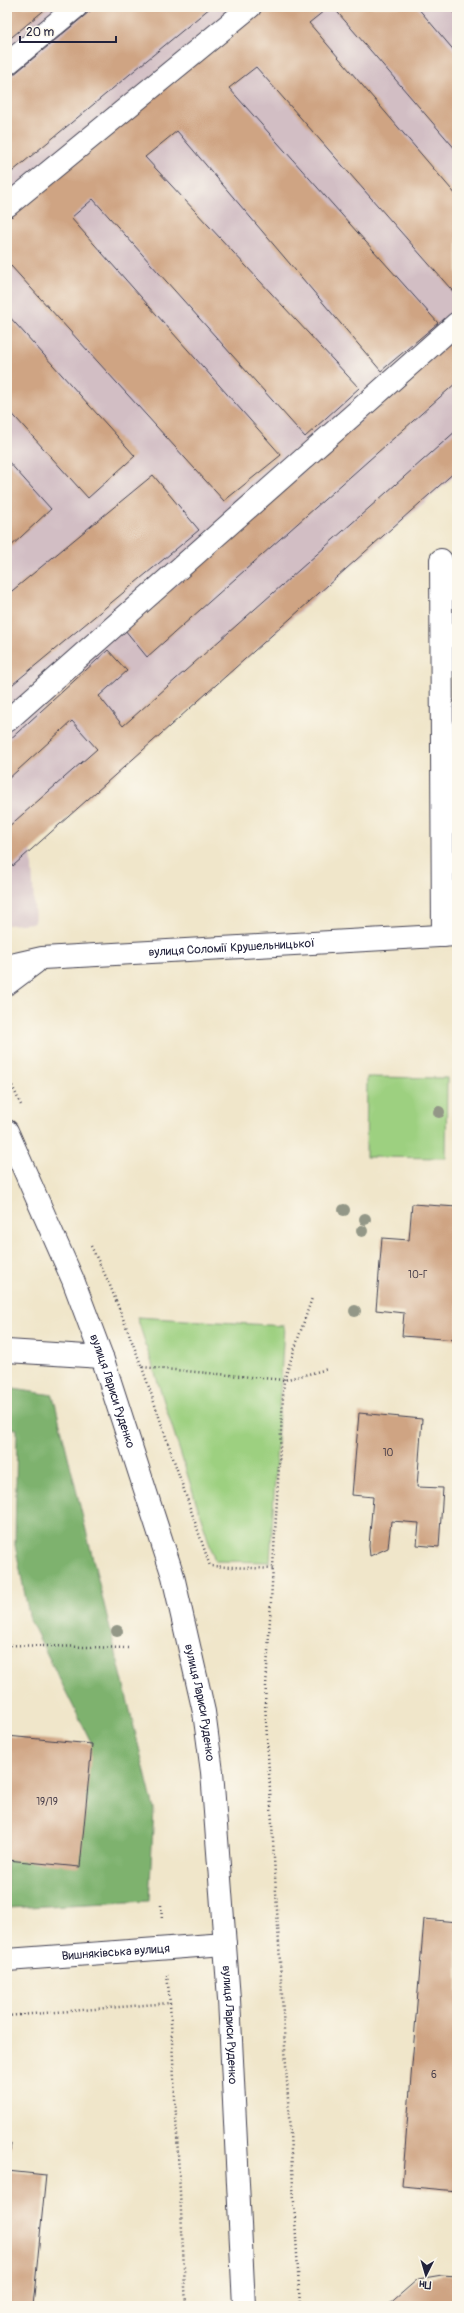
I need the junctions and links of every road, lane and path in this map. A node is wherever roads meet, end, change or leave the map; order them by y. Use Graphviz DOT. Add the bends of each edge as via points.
graph roads {
  1 [pos="76,7"];
  2 [pos="250,7"];
  3 [pos="7,64"];
  4 [pos="7,206"];
  5 [pos="457,323"];
  6 [pos="441,560"];
  7 [pos="7,720"];
  8 [pos="450,935"];
  9 [pos="42,958"];
  10 [pos="7,966"];
  11 [pos="7,984"];
  12 [pos="7,1131"];
  13 [pos="109,1283"];
  14 [pos="312,1298"];
  15 [pos="7,1351"];
  16 [pos="102,1357"];
  17 [pos="142,1367"];
  18 [pos="328,1369"];
  19 [pos="284,1380"];
  20 [pos="274,1569"];
  21 [pos="7,1645"];
  22 [pos="128,1648"];
  23 [pos="225,1944"];
  24 [pos="7,1960"];
  25 [pos="7,2016"];
  26 [pos="186,2306"];
  27 [pos="244,2306"];
  28 [pos="300,2306"];
  1 -- 3 [label="street"];
  2 -- 4 [label="street"];
  5 -- 7 [label="street"];
  6 -- 8 [label="street"];
  8 -- 9 [label="street, вулиця Соломії Крушельницької"];
  9 -- 10 [label="street, вулиця Соломії Крушельницької"];
  9 -- 11 [label="street"];
  12 -- 16 [label="street, вулиця Лариси Руденко" via="73,1280"];
  13 -- 17 [label="path"];
  14 -- 19 [label="path"];
  15 -- 16 [label="street"];
  16 -- 23 [label="street, вулиця Лариси Руденко" via="173,1576 204,1712 212,1772"];
  17 -- 19 [label="path"];
  17 -- 20 [label="path" via="210,1566"];
  18 -- 19 [label="path"];
  19 -- 20 [label="path"];
  20 -- 28 [label="path" via="265,1703"];
  21 -- 22 [label="path"];
  23 -- 24 [label="street, Вишняківська вулиця"];
  23 -- 27 [label="street, вулиця Лариси Руденко"];
  25 -- 26 [label="path" via="170,2003"];
}
